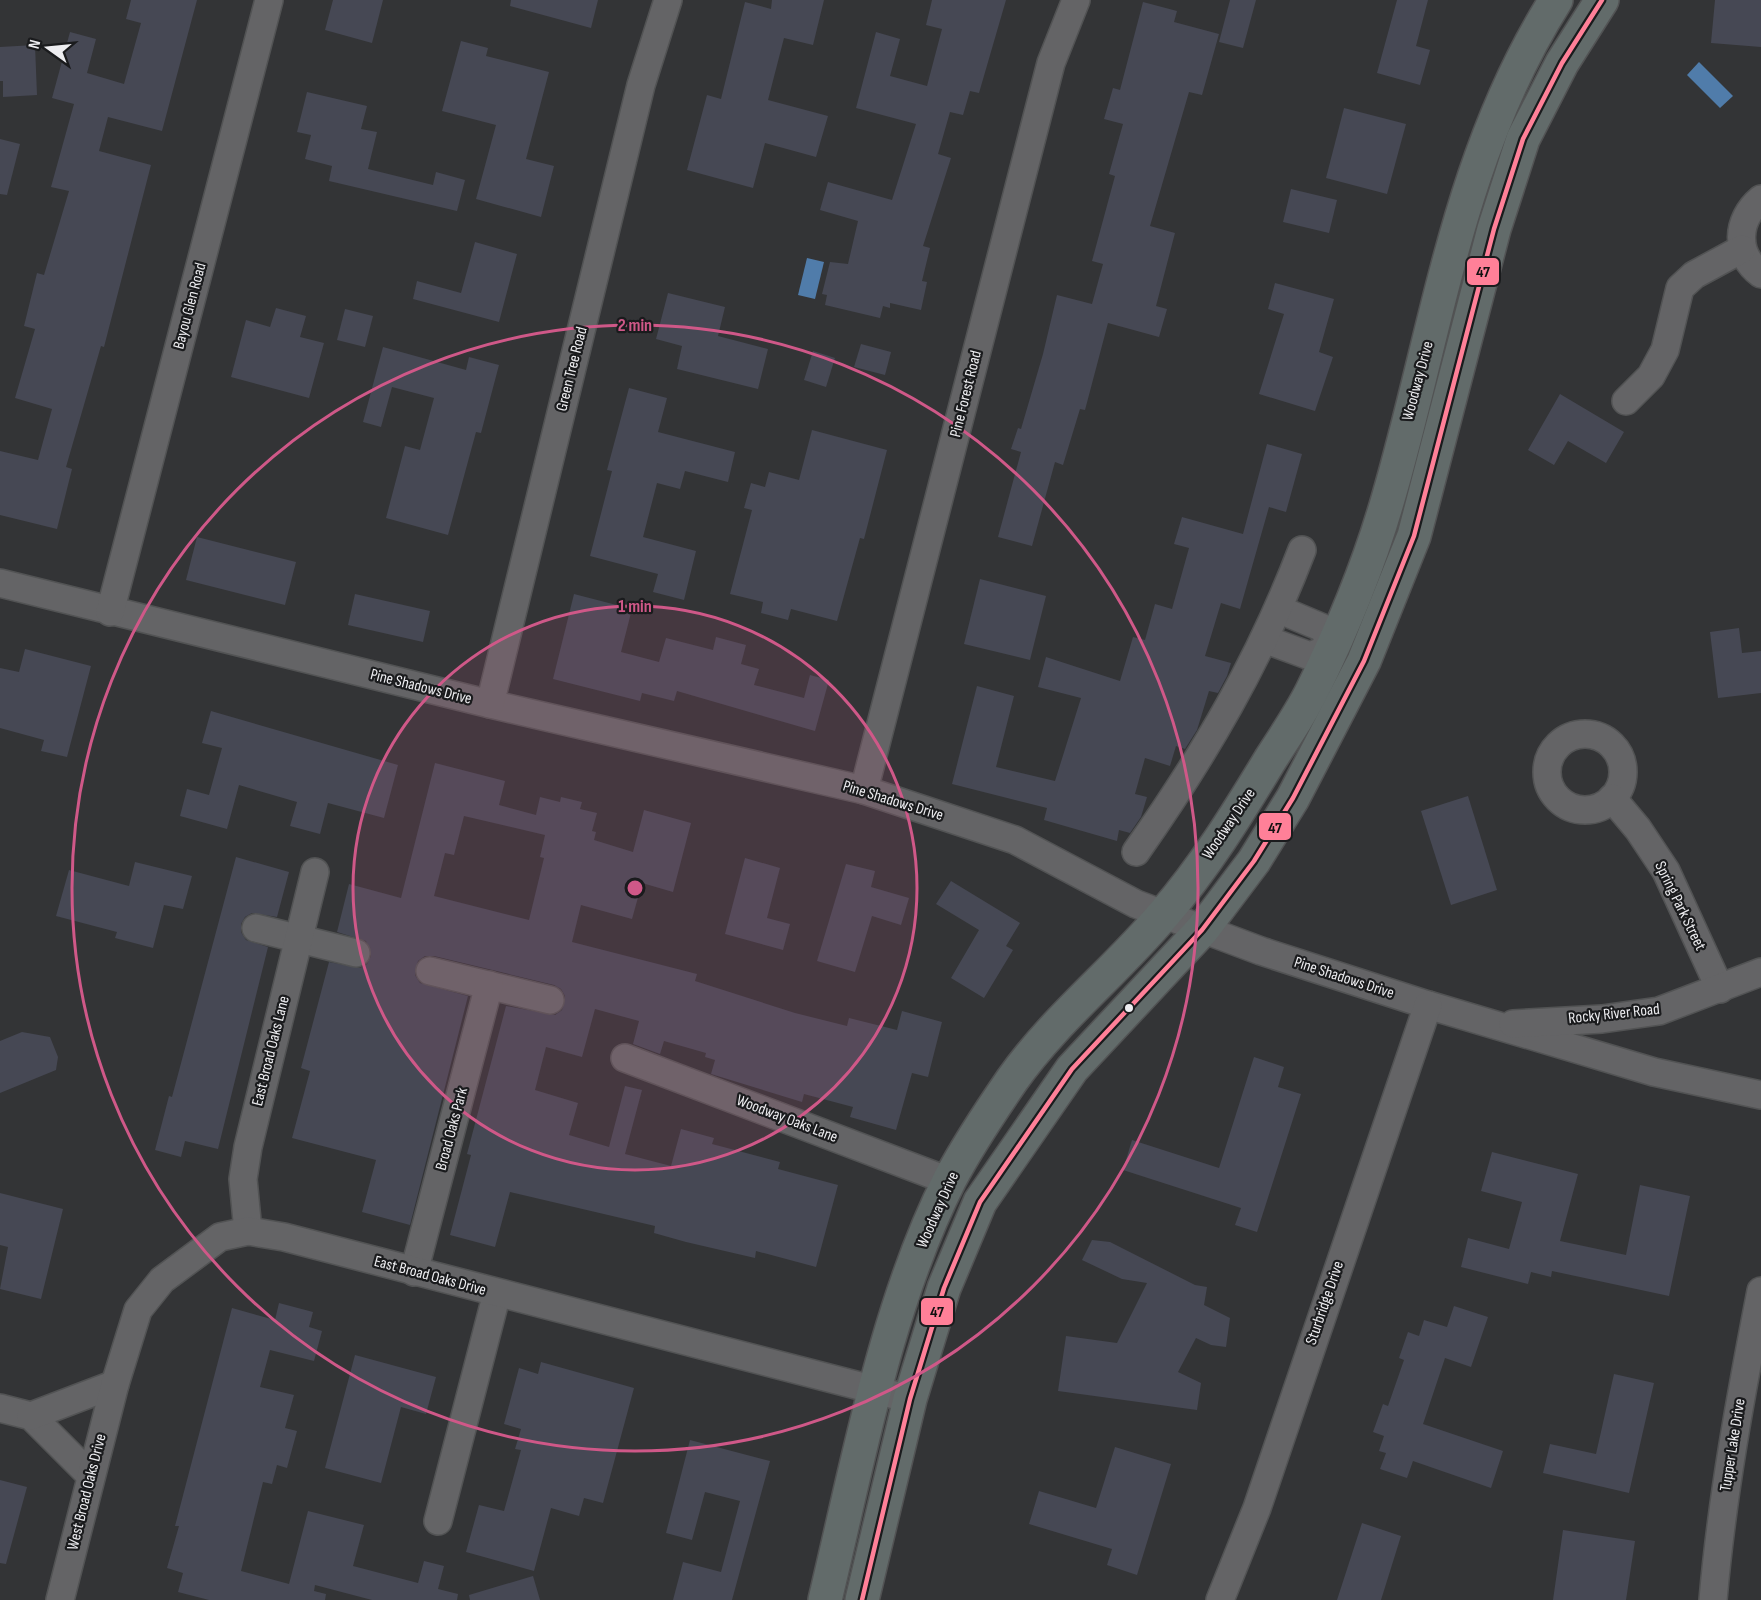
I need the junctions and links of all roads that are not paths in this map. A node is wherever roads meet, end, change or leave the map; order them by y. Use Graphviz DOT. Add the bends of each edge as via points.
graph roads {
  1 [pos="269,0"];
  2 [pos="668,0"];
  3 [pos="1076,0"];
  4 [pos="1556,0"];
  5 [pos="1602,0"];
  6 [pos="1490,127"];
  7 [pos="1523,139"];
  8 [pos="1761,199"];
  9 [pos="1742,249"];
  10 [pos="1761,274"];
  11 [pos="1423,362"];
  12 [pos="1458,369"];
  13 [pos="1626,401"];
  14 [pos="1302,550"];
  15 [pos="0,583"];
  16 [pos="1278,609"];
  17 [pos="110,612"];
  18 [pos="1264,639"];
  19 [pos="1332,647"];
  20 [pos="1364,662"];
  21 [pos="490,704"];
  22 [pos="864,790"];
  23 [pos="1612,798"];
  24 [pos="1136,852"];
  25 [pos="315,872"];
  26 [pos="1164,915"];
  27 [pos="256,928"];
  28 [pos="1202,930"];
  29 [pos="299,939"];
  30 [pos="356,953"];
  31 [pos="430,971"];
  32 [pos="1761,972"];
  33 [pos="489,986"];
  34 [pos="1720,989"];
  35 [pos="550,1000"];
  36 [pos="1428,1005"];
  37 [pos="1496,1025"];
  38 [pos="1105,1033"];
  39 [pos="625,1058"];
  40 [pos="1761,1095"];
  41 [pos="950,1181"];
  42 [pos="248,1231"];
  43 [pos="414,1272"];
  44 [pos="1761,1291"];
  45 [pos="497,1293"];
  46 [pos="115,1384"];
  47 [pos="875,1390"];
  48 [pos="910,1399"];
  49 [pos="0,1408"];
  50 [pos="31,1416"];
  51 [pos="92,1476"];
  52 [pos="438,1521"];
  53 [pos="60,1600"];
  54 [pos="825,1600"];
  55 [pos="862,1600"];
  56 [pos="1220,1600"];
  57 [pos="1713,1600"];
  1 -- 17 [label="street, Bayou Glen Road"];
  2 -- 21 [label="street, Green Tree Road" via="642,85"];
  3 -- 22 [label="street, Pine Forest Road" via="1051,63"];
  4 -- 6 [label="main road, Woodway Drive" via="1510,80"];
  5 -- 7 [label="main road" via="1562,63"];
  6 -- 7 [label="main road"];
  6 -- 11 [label="main road, Woodway Drive" via="1472,178"];
  7 -- 12 [label="main road" via="1494,229"];
  8 -- 9 [label="street" via="1743,220"];
  9 -- 10 [label="street"];
  9 -- 13 [label="street" via="1694,275 1680,288 1665,350 1652,376"];
  11 -- 12 [label="main road"];
  11 -- 19 [label="main road, Woodway Drive" via="1387,501"];
  12 -- 20 [label="main road" via="1414,536"];
  14 -- 16 [label="street"];
  15 -- 17 [label="street, Pine Shadows Drive"];
  16 -- 18 [label="street"];
  16 -- 19 [label="street" via="1323,628"];
  17 -- 21 [label="street, Pine Shadows Drive"];
  18 -- 19 [label="street" via="1310,656"];
  18 -- 24 [label="street" via="1209,744"];
  19 -- 20 [label="main road"];
  19 -- 26 [label="main road, Woodway Drive" via="1310,696 1258,781"];
  20 -- 28 [label="main road" via="1293,798 1254,861"];
  21 -- 22 [label="street, Pine Shadows Drive"];
  22 -- 26 [label="street, Pine Shadows Drive" via="1015,840"];
  23 -- 34 [label="street, Spring Park Street" via="1666,871"];
  25 -- 29 [label="street, East Broad Oaks Lane"];
  26 -- 28 [label="street, Pine Shadows Drive"];
  26 -- 38 [label="main road" via="1165,936 1110,1005"];
  26 -- 41 [label="main road, Woodway Drive" via="1063,1019 1015,1076"];
  27 -- 29 [label="street"];
  28 -- 36 [label="street, Pine Shadows Drive"];
  28 -- 38 [label="main road"];
  29 -- 30 [label="street"];
  29 -- 42 [label="street, East Broad Oaks Lane" via="248,1147 243,1179"];
  31 -- 33 [label="street"];
  32 -- 34 [label="street, Rocky River Road"];
  33 -- 35 [label="street"];
  33 -- 43 [label="street, Broad Oaks Park"];
  34 -- 37 [label="street, Rocky River Road" via="1659,1011 1602,1019"];
  36 -- 37 [label="street, Pine Shadows Drive"];
  36 -- 56 [label="street, Sturbridge Drive" via="1257,1508"];
  37 -- 40 [label="street, Pine Shadows Drive" via="1654,1072"];
  38 -- 48 [label="main road" via="1072,1069 980,1202 944,1288"];
  39 -- 41 [label="street, Woodway Oaks Lane"];
  41 -- 47 [label="main road, Woodway Drive" via="913,1268"];
  42 -- 43 [label="street, East Broad Oaks Drive"];
  42 -- 46 [label="street, East Broad Oaks Drive" via="220,1237 162,1280 138,1311"];
  43 -- 45 [label="street, East Broad Oaks Drive"];
  44 -- 57 [label="street, Tupper Lake Drive" via="1736,1423"];
  45 -- 47 [label="street, East Broad Oaks Drive"];
  45 -- 52 [label="street"];
  46 -- 50 [label="street"];
  46 -- 51 [label="street, West Broad Oaks Drive"];
  47 -- 48 [label="street, East Broad Oaks Drive"];
  47 -- 54 [label="main road, Woodway Drive"];
  48 -- 55 [label="main road"];
  49 -- 50 [label="street"];
  50 -- 51 [label="street"];
  51 -- 53 [label="street, West Broad Oaks Drive"];
}
